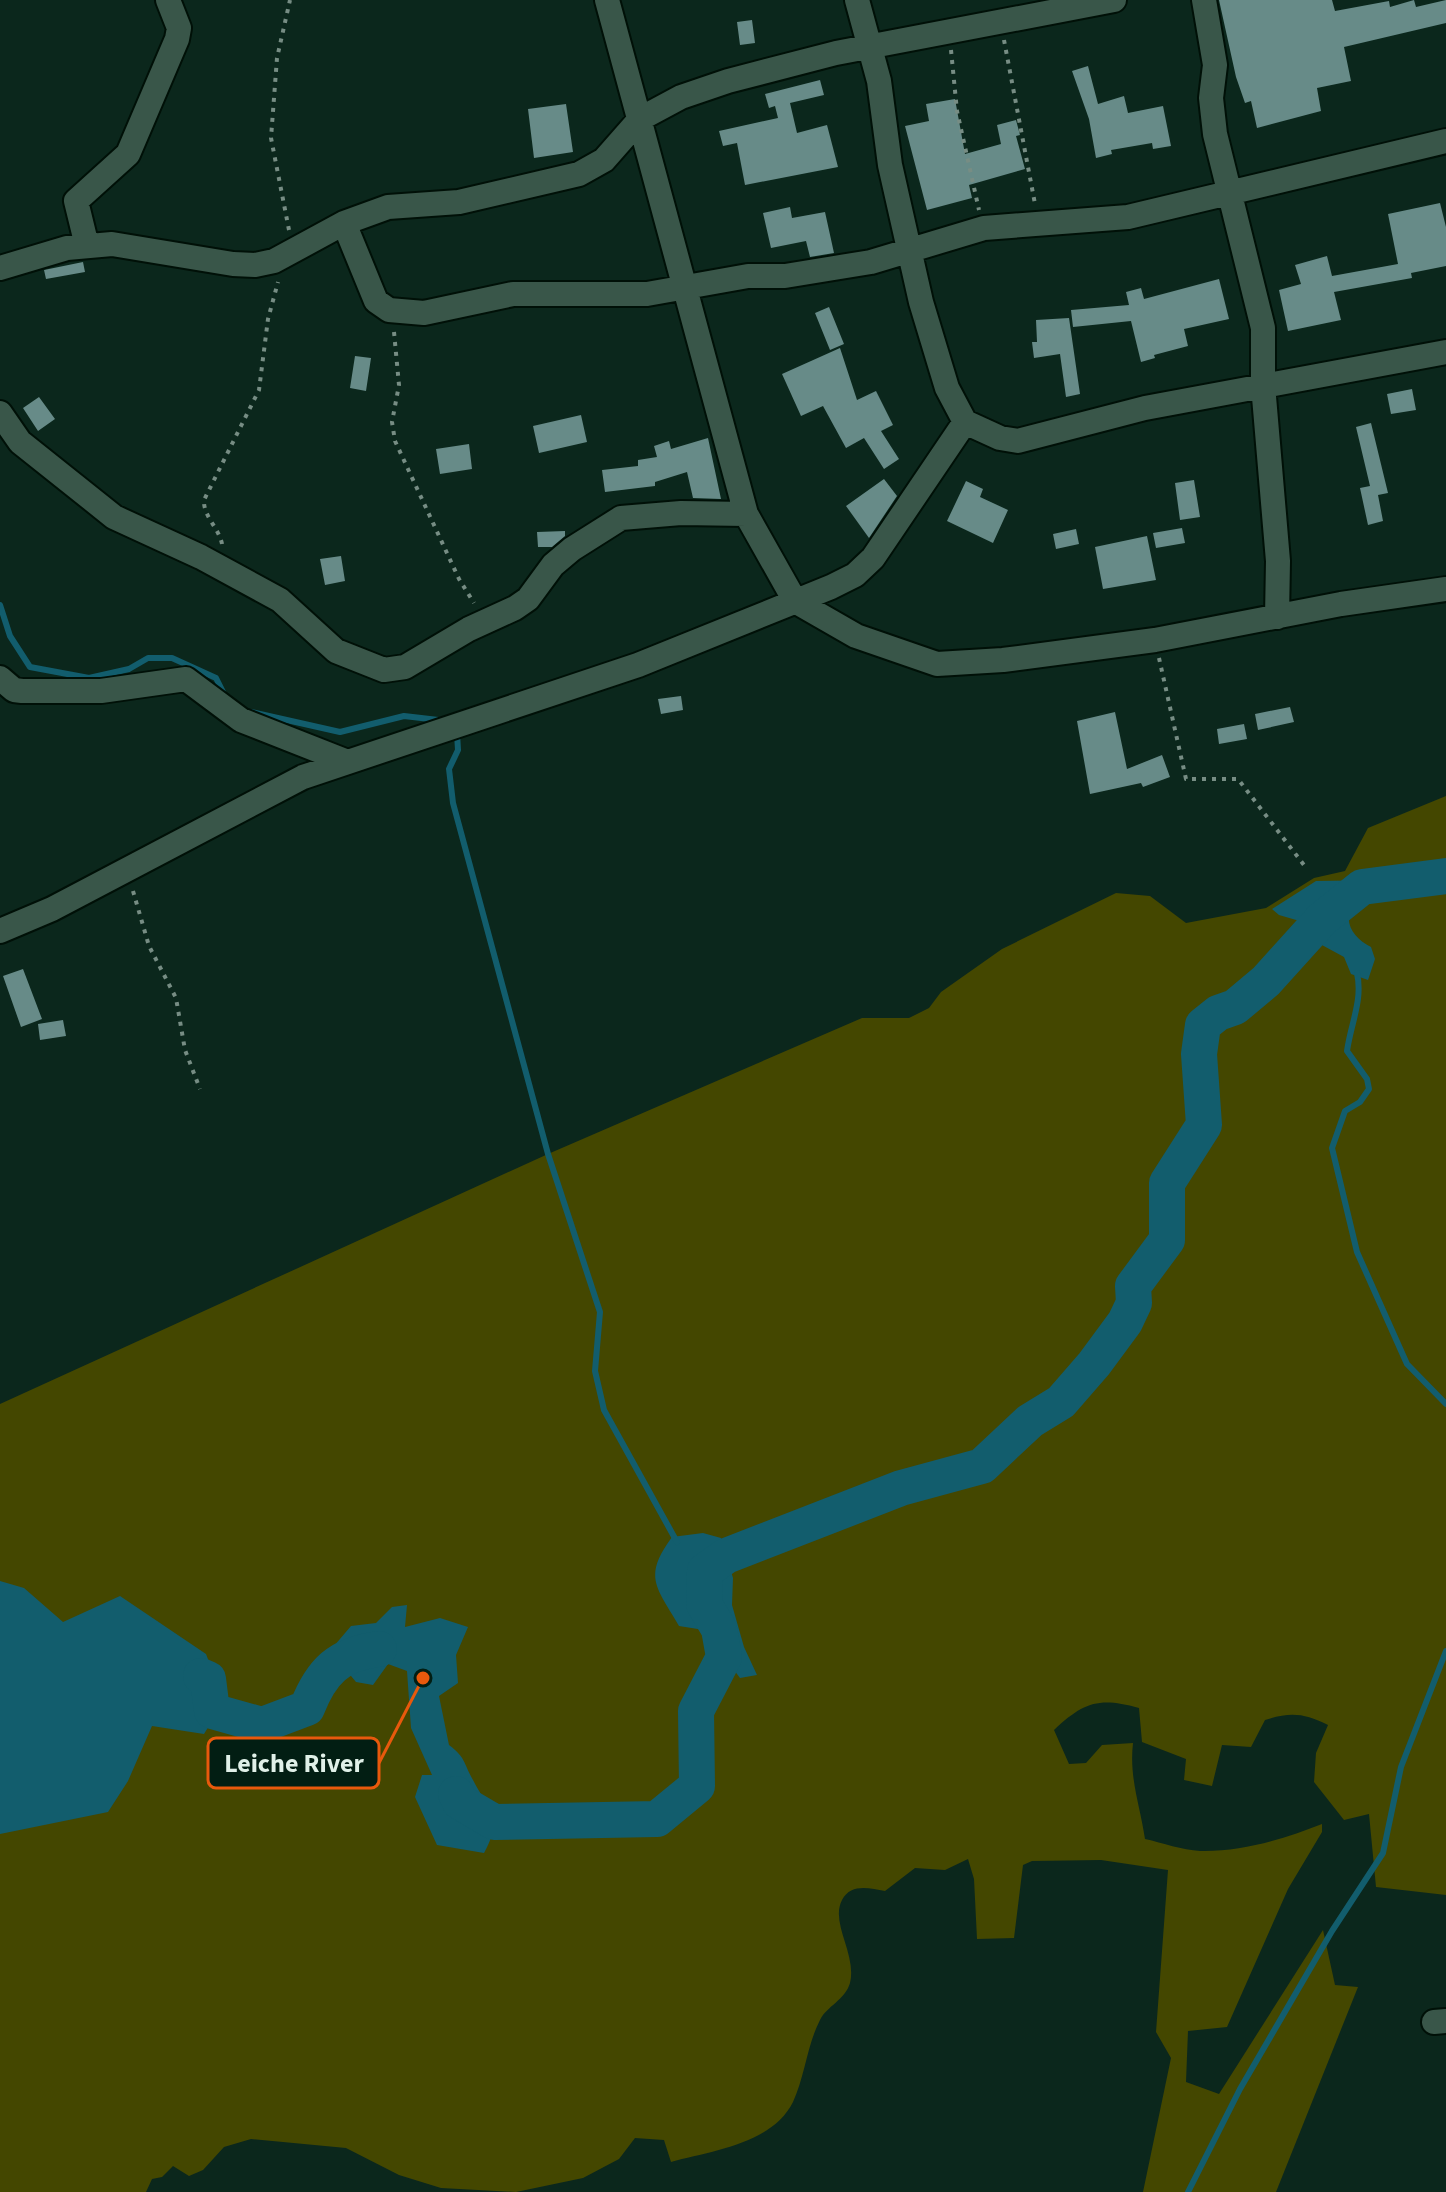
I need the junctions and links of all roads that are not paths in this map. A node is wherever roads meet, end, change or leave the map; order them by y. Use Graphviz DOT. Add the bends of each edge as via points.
graph roads {
  1 [pos="168,0"];
  2 [pos="607,0"];
  3 [pos="857,0"];
  4 [pos="1114,0"];
  5 [pos="1204,0"];
  6 [pos="871,46"];
  7 [pos="640,119"];
  8 [pos="1446,141"];
  9 [pos="1229,194"];
  10 [pos="344,223"];
  11 [pos="87,246"];
  12 [pos="909,251"];
  13 [pos="0,268"];
  14 [pos="685,288"];
  15 [pos="1446,352"];
  16 [pos="1263,385"];
  17 [pos="0,413"];
  18 [pos="965,422"];
  19 [pos="746,514"];
  20 [pos="1446,589"];
  21 [pos="795,601"];
  22 [pos="1277,617"];
  23 [pos="5,690"];
  24 [pos="345,761"];
  25 [pos="0,931"];
  1 -- 11 [label="street" via="179,28 177,39 140,134 119,166 76,201"];
  2 -- 7 [label="street"];
  3 -- 6 [label="street"];
  4 -- 6 [label="street"];
  5 -- 9 [label="street" via="1215,65 1215,134"];
  6 -- 7 [label="street" via="728,81"];
  6 -- 12 [label="street"];
  7 -- 10 [label="street" via="604,160 579,174 459,202 388,207"];
  7 -- 14 [label="street"];
  8 -- 9 [label="street"];
  9 -- 12 [label="street" via="1128,217 984,228"];
  9 -- 16 [label="street" via="1263,328"];
  10 -- 11 [label="street" via="255,265 131,245"];
  10 -- 14 [label="street" via="376,301 389,310 424,313 513,294 627,295"];
  11 -- 13 [label="street"];
  12 -- 14 [label="street" via="834,268"];
  12 -- 18 [label="street" via="935,351"];
  14 -- 19 [label="street"];
  15 -- 16 [label="street"];
  16 -- 18 [label="street" via="1018,441"];
  16 -- 22 [label="street" via="1278,561"];
  17 -- 19 [label="street" via="20,442 114,517 224,570 299,614 336,651 384,670 405,667 528,599 553,565 621,518"];
  18 -- 21 [label="street" via="873,558 855,575"];
  19 -- 21 [label="street"];
  20 -- 22 [label="street"];
  21 -- 22 [label="street" via="856,636 937,664 1155,640"];
  21 -- 24 [label="street" via="638,665"];
  23 -- 24 [label="street" via="101,691 186,679 241,720"];
  24 -- 25 [label="street" via="265,794 52,909"];
}
